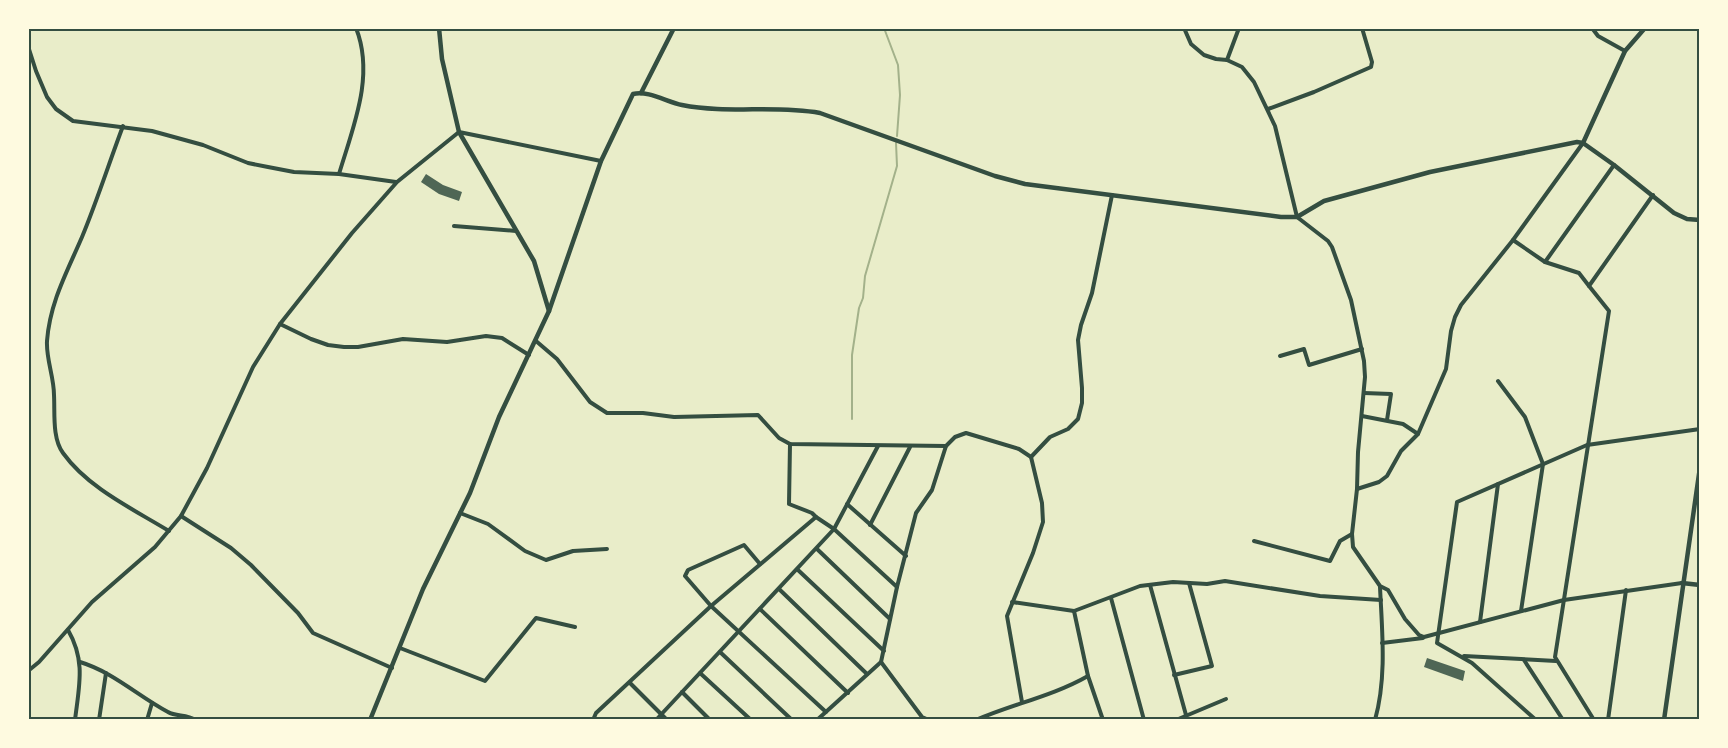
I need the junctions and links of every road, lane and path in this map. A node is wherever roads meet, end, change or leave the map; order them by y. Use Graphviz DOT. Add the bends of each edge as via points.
graph roads {
  1 [pos="356,28"];
  2 [pos="439,28"];
  3 [pos="674,28"];
  4 [pos="1184,28"];
  5 [pos="1239,28"];
  6 [pos="1362,28"];
  7 [pos="1592,28"];
  8 [pos="1645,28"];
  9 [pos="28,46"];
  10 [pos="1626,51"];
  11 [pos="1227,60"];
  12 [pos="641,93"];
  13 [pos="1268,109"];
  14 [pos="123,126"];
  15 [pos="459,132"];
  16 [pos="1584,143"];
  17 [pos="601,161"];
  18 [pos="1614,165"];
  19 [pos="339,174"];
  20 [pos="397,182"];
  21 [pos="1112,195"];
  22 [pos="1653,195"];
  23 [pos="1297,217"];
  24 [pos="1700,220"];
  25 [pos="454,226"];
  26 [pos="518,231"];
  27 [pos="1513,240"];
  28 [pos="1545,262"];
  29 [pos="1589,286"];
  30 [pos="549,311"];
  31 [pos="280,324"];
  32 [pos="536,341"];
  33 [pos="1362,350"];
  34 [pos="529,355"];
  35 [pos="1280,356"];
  36 [pos="1498,381"];
  37 [pos="1364,393"];
  38 [pos="1362,416"];
  39 [pos="1388,420"];
  40 [pos="1700,429"];
  41 [pos="1418,434"];
  42 [pos="790,444"];
  43 [pos="1587,445"];
  44 [pos="878,446"];
  45 [pos="946,446"];
  46 [pos="910,447"];
  47 [pos="1031,457"];
  48 [pos="1544,464"];
  49 [pos="1700,466"];
  50 [pos="1498,484"];
  51 [pos="1358,489"];
  52 [pos="847,504"];
  53 [pos="460,513"];
  54 [pos="181,516"];
  55 [pos="816,517"];
  56 [pos="870,525"];
  57 [pos="834,529"];
  58 [pos="169,531"];
  59 [pos="1352,534"];
  60 [pos="1254,541"];
  61 [pos="607,549"];
  62 [pos="817,549"];
  63 [pos="906,556"];
  64 [pos="760,564"];
  65 [pos="798,570"];
  66 [pos="1189,583"];
  67 [pos="1682,583"];
  68 [pos="1150,585"];
  69 [pos="1700,585"];
  70 [pos="1380,586"];
  71 [pos="897,587"];
  72 [pos="779,590"];
  73 [pos="1626,590"];
  74 [pos="1111,598"];
  75 [pos="1381,600"];
  76 [pos="1564,600"];
  77 [pos="1012,602"];
  78 [pos="711,606"];
  79 [pos="760,609"];
  80 [pos="1074,610"];
  81 [pos="1521,611"];
  82 [pos="890,618"];
  83 [pos="1480,622"];
  84 [pos="575,627"];
  85 [pos="68,630"];
  86 [pos="740,631"];
  87 [pos="1438,634"];
  88 [pos="1424,637"];
  89 [pos="1382,643"];
  90 [pos="400,648"];
  91 [pos="884,651"];
  92 [pos="720,652"];
  93 [pos="1461,656"];
  94 [pos="1524,660"];
  95 [pos="1557,661"];
  96 [pos="80,662"];
  97 [pos="881,662"];
  98 [pos="392,669"];
  99 [pos="28,670"];
  100 [pos="106,673"];
  101 [pos="700,673"];
  102 [pos="867,674"];
  103 [pos="1174,675"];
  104 [pos="1088,676"];
  105 [pos="630,684"];
  106 [pos="682,692"];
  107 [pos="848,693"];
  108 [pos="1226,699"];
  109 [pos="1022,702"];
  110 [pos="152,703"];
  111 [pos="826,712"];
  112 [pos="662,714"];
  113 [pos="1185,717"];
  114 [pos="177,718"];
  115 [pos="75,720"];
  116 [pos="99,720"];
  117 [pos="147,720"];
  118 [pos="195,720"];
  119 [pos="370,720"];
  120 [pos="593,720"];
  121 [pos="656,720"];
  122 [pos="667,720"];
  123 [pos="710,720"];
  124 [pos="751,720"];
  125 [pos="792,720"];
  126 [pos="817,720"];
  127 [pos="929,720"];
  128 [pos="976,720"];
  129 [pos="1102,720"];
  130 [pos="1144,720"];
  131 [pos="1176,720"];
  132 [pos="1375,720"];
  133 [pos="1536,720"];
  134 [pos="1563,720"];
  135 [pos="1594,720"];
  136 [pos="1608,720"];
  137 [pos="1664,720"];
  1 -- 19 [label="street" via="365,76"];
  2 -- 15 [label="street"];
  3 -- 12 [label="street"];
  4 -- 11 [label="street" via="1191,44 1204,55"];
  5 -- 11 [label="street"];
  6 -- 13 [label="street" via="1371,67"];
  7 -- 10 [label="street" via="1598,36"];
  8 -- 10 [label="street"];
  9 -- 14 [label="street" via="47,97 61,114 73,121"];
  10 -- 16 [label="street"];
  11 -- 13 [label="street" via="1242,67"];
  12 -- 17 [label="street" via="633,94"];
  12 -- 21 [label="street" via="701,108 820,113 995,176 1024,184"];
  13 -- 23 [label="street"];
  14 -- 19 [label="street" via="203,145 248,163 294,172"];
  14 -- 58 [label="street" via="51,314 47,343 54,380 57,442 76,469 93,484"];
  15 -- 17 [label="street"];
  15 -- 20 [label="street"];
  15 -- 26 [label="street"];
  16 -- 18 [label="street"];
  16 -- 23 [label="street" via="1430,172 1324,201"];
  16 -- 27 [label="street"];
  17 -- 30 [label="street"];
  18 -- 22 [label="street"];
  18 -- 28 [label="street"];
  19 -- 20 [label="street"];
  20 -- 31 [label="street"];
  21 -- 23 [label="street"];
  21 -- 47 [label="street" via="1078,340 1082,388 1078,418"];
  22 -- 24 [label="street" via="1679,217"];
  22 -- 29 [label="street"];
  23 -- 33 [label="street" via="1332,247 1351,300"];
  25 -- 26 [label="street"];
  26 -- 30 [label="street" via="534,261"];
  27 -- 28 [label="street"];
  27 -- 41 [label="street" via="1455,317 1446,369"];
  28 -- 29 [label="street" via="1579,273"];
  29 -- 43 [label="street" via="1609,311"];
  30 -- 32 [label="street"];
  31 -- 34 [label="street" via="311,339 344,347 404,339 447,342 486,336 502,338"];
  31 -- 54 [label="street" via="254,367"];
  32 -- 34 [label="street"];
  32 -- 42 [label="street" via="557,359 590,402 607,413 674,417 758,415"];
  33 -- 35 [label="street" via="1309,365 1304,349"];
  33 -- 37 [label="street"];
  34 -- 53 [label="street"];
  36 -- 48 [label="street" via="1525,417"];
  37 -- 38 [label="street"];
  37 -- 39 [label="street" via="1391,394"];
  38 -- 39 [label="street"];
  38 -- 51 [label="street"];
  39 -- 41 [label="street"];
  40 -- 43 [label="street"];
  41 -- 51 [label="street" via="1401,451 1388,476"];
  42 -- 44 [label="street"];
  42 -- 55 [label="street" via="789,504"];
  43 -- 48 [label="street"];
  43 -- 76 [label="street"];
  44 -- 46 [label="street"];
  44 -- 52 [label="street"];
  45 -- 46 [label="street"];
  45 -- 47 [label="street" via="966,433 1019,448"];
  45 -- 63 [label="street" via="932,490 916,513"];
  46 -- 56 [label="street"];
  47 -- 77 [label="street" via="1043,522"];
  48 -- 50 [label="street"];
  48 -- 81 [label="street"];
  49 -- 67 [label="street"];
  50 -- 83 [label="street"];
  50 -- 87 [label="street" via="1457,502"];
  51 -- 59 [label="street"];
  52 -- 56 [label="street"];
  52 -- 57 [label="street"];
  53 -- 61 [label="street" via="488,524 525,551 546,560 573,551"];
  53 -- 90 [label="street"];
  54 -- 58 [label="street"];
  54 -- 98 [label="street" via="251,565 313,633"];
  55 -- 57 [label="street"];
  55 -- 64 [label="street"];
  56 -- 63 [label="street"];
  57 -- 62 [label="street"];
  57 -- 71 [label="street"];
  58 -- 85 [label="street" via="92,602"];
  59 -- 60 [label="street" via="1340,541 1330,561"];
  59 -- 70 [label="street" via="1353,547"];
  62 -- 65 [label="street"];
  62 -- 82 [label="street"];
  63 -- 71 [label="street"];
  64 -- 78 [label="street"];
  64 -- 78 [label="street" via="744,545 688,570 686,578"];
  65 -- 72 [label="street"];
  65 -- 91 [label="street"];
  66 -- 68 [label="street"];
  66 -- 75 [label="street" via="1225,581 1320,596"];
  66 -- 103 [label="street" via="1212,666"];
  67 -- 69 [label="street"];
  67 -- 73 [label="street"];
  67 -- 137 [label="street"];
  68 -- 74 [label="street"];
  68 -- 103 [label="street"];
  70 -- 75 [label="street"];
  70 -- 88 [label="street" via="1388,590 1405,619"];
  71 -- 82 [label="street"];
  72 -- 79 [label="street"];
  72 -- 102 [label="street"];
  73 -- 76 [label="street"];
  73 -- 136 [label="street"];
  74 -- 80 [label="street"];
  74 -- 130 [label="street"];
  75 -- 89 [label="street"];
  76 -- 81 [label="street"];
  76 -- 95 [label="street"];
  77 -- 80 [label="street"];
  77 -- 109 [label="street" via="1007,615"];
  78 -- 86 [label="street"];
  78 -- 105 [label="street"];
  79 -- 86 [label="street"];
  79 -- 107 [label="street"];
  80 -- 104 [label="street"];
  81 -- 83 [label="street"];
  82 -- 91 [label="street"];
  83 -- 87 [label="street"];
  84 -- 90 [label="street" via="536,618 485,681"];
  85 -- 96 [label="street" via="77,645"];
  85 -- 99 [label="street"];
  86 -- 92 [label="street"];
  86 -- 111 [label="street"];
  87 -- 88 [label="street"];
  87 -- 93 [label="street" via="1437,643"];
  88 -- 89 [label="street"];
  89 -- 132 [label="street" via="1382,682"];
  90 -- 98 [label="street"];
  91 -- 97 [label="street"];
  92 -- 101 [label="street"];
  92 -- 125 [label="street"];
  93 -- 94 [label="street"];
  93 -- 133 [label="street"];
  94 -- 95 [label="street"];
  94 -- 134 [label="street"];
  95 -- 135 [label="street"];
  96 -- 100 [label="street"];
  96 -- 115 [label="street"];
  97 -- 102 [label="street"];
  97 -- 127 [label="street" via="922,717"];
  98 -- 119 [label="street"];
  100 -- 110 [label="street"];
  100 -- 116 [label="street"];
  101 -- 106 [label="street"];
  101 -- 124 [label="street"];
  102 -- 107 [label="street"];
  103 -- 113 [label="street"];
  104 -- 109 [label="street" via="1052,694"];
  104 -- 129 [label="street"];
  105 -- 112 [label="street"];
  105 -- 120 [label="street"];
  106 -- 112 [label="street"];
  106 -- 123 [label="street"];
  107 -- 111 [label="street"];
  108 -- 113 [label="street"];
  109 -- 128 [label="street"];
  110 -- 114 [label="street"];
  110 -- 117 [label="street"];
  111 -- 126 [label="street"];
  112 -- 121 [label="street"];
  112 -- 122 [label="street"];
  113 -- 131 [label="street"];
  114 -- 118 [label="street"];
}
